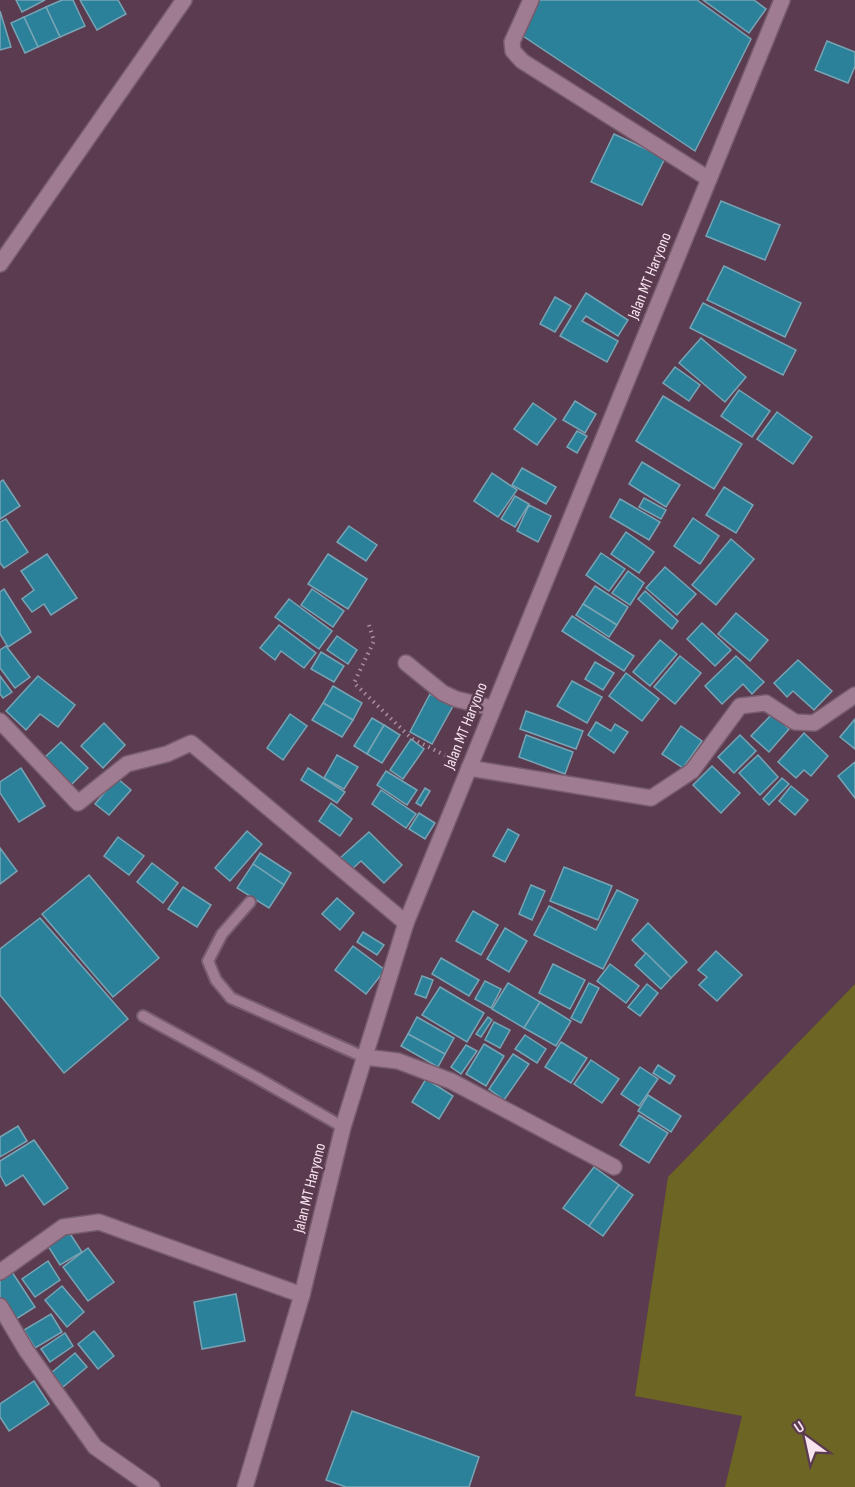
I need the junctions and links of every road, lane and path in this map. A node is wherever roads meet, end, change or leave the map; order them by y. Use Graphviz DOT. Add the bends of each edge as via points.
graph roads {
  1 [pos="184,0"];
  2 [pos="531,0"];
  3 [pos="782,0"];
  4 [pos="709,179"];
  5 [pos="0,264"];
  6 [pos="369,625"];
  7 [pos="406,663"];
  8 [pos="855,695"];
  9 [pos="492,708"];
  10 [pos="0,721"];
  11 [pos="469,768"];
  12 [pos="250,902"];
  13 [pos="406,923"];
  14 [pos="142,1016"];
  15 [pos="364,1057"];
  16 [pos="343,1127"];
  17 [pos="614,1167"];
  18 [pos="0,1272"];
  19 [pos="302,1295"];
  20 [pos="0,1306"];
  21 [pos="152,1487"];
  22 [pos="245,1487"];
  1 -- 5 [label="street"];
  2 -- 4 [label="street" via="512,42 517,56"];
  3 -- 4 [label="street, Jalan MT Haryono"];
  4 -- 9 [label="street, Jalan MT Haryono"];
  6 -- 11 [label="path" via="374,641 354,683 411,738"];
  7 -- 9 [label="street" via="443,693"];
  8 -- 11 [label="street" via="814,723 795,722 766,703 740,706 692,771 651,798"];
  9 -- 11 [label="street, Jalan MT Haryono"];
  10 -- 13 [label="street" via="78,803 127,764 191,743"];
  11 -- 13 [label="street, Jalan MT Haryono"];
  12 -- 15 [label="lane" via="222,934 208,961 216,980 231,998"];
  13 -- 15 [label="street, Jalan MT Haryono"];
  14 -- 16 [label="lane"];
  15 -- 16 [label="street, Jalan MT Haryono"];
  15 -- 17 [label="street" via="398,1061 451,1081"];
  16 -- 19 [label="street, Jalan MT Haryono"];
  18 -- 19 [label="street" via="63,1227 99,1222"];
  19 -- 22 [label="street, Jalan MT Haryono"];
  20 -- 21 [label="street" via="94,1447"];
}
